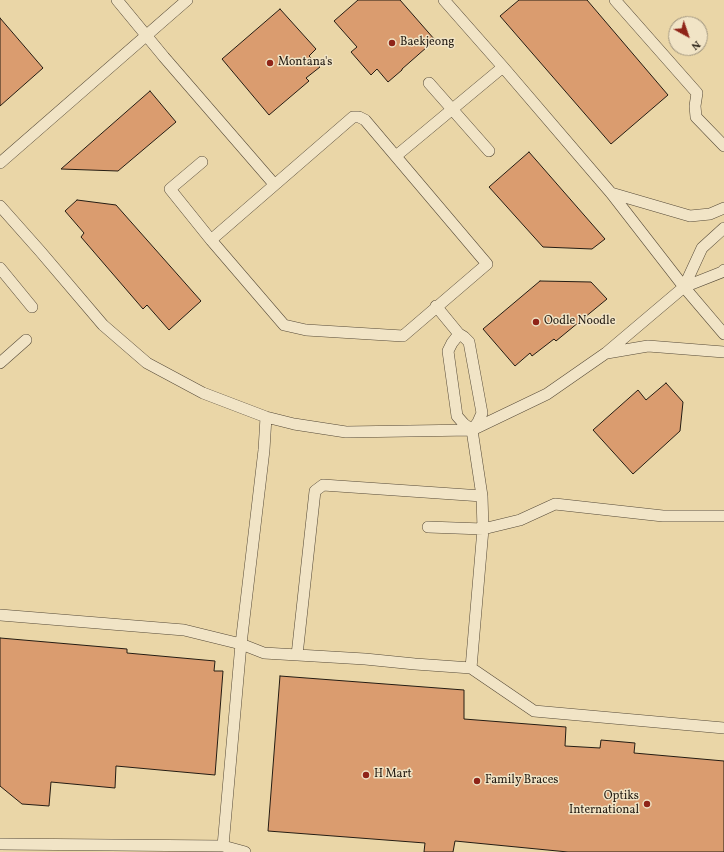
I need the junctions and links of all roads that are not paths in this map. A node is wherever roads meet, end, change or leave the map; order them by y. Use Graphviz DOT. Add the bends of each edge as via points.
graph roads {
  1 [pos="117,0"];
  2 [pos="187,0"];
  3 [pos="615,0"];
  4 [pos="447,1"];
  5 [pos="146,36"];
  6 [pos="503,67"];
  7 [pos="429,83"];
  8 [pos="453,109"];
  9 [pos="724,146"];
  10 [pos="489,151"];
  11 [pos="396,156"];
  12 [pos="202,162"];
  13 [pos="0,163"];
  14 [pos="274,184"];
  15 [pos="611,193"];
  16 [pos="0,206"];
  17 [pos="724,208"];
  18 [pos="724,228"];
  19 [pos="211,240"];
  20 [pos="0,268"];
  21 [pos="724,270"];
  22 [pos="684,287"];
  23 [pos="436,306"];
  24 [pos="32,307"];
  25 [pos="459,334"];
  26 [pos="724,334"];
  27 [pos="26,340"];
  28 [pos="724,352"];
  29 [pos="606,353"];
  30 [pos="0,363"];
  31 [pos="266,417"];
  32 [pos="472,430"];
  33 [pos="482,496"];
  34 [pos="724,516"];
  35 [pos="428,527"];
  36 [pos="483,529"];
  37 [pos="0,615"];
  38 [pos="241,644"];
  39 [pos="296,655"];
  40 [pos="471,668"];
  41 [pos="724,728"];
  42 [pos="0,844"];
  43 [pos="223,846"];
  44 [pos="245,852"];
  1 -- 5 [label="lane"];
  2 -- 5 [label="lane"];
  3 -- 9 [label="lane" via="697,93 696,117"];
  4 -- 6 [label="lane"];
  5 -- 13 [label="lane"];
  5 -- 14 [label="lane"];
  6 -- 8 [label="lane"];
  6 -- 15 [label="lane"];
  7 -- 8 [label="lane"];
  8 -- 10 [label="lane"];
  8 -- 11 [label="lane"];
  11 -- 14 [label="lane" via="365,120 353,117"];
  11 -- 23 [label="lane" via="487,264"];
  12 -- 19 [label="lane" via="170,189"];
  14 -- 19 [label="lane"];
  15 -- 17 [label="lane" via="690,216 710,214"];
  15 -- 22 [label="lane"];
  16 -- 31 [label="lane" via="103,326 148,363 203,393"];
  18 -- 22 [label="lane" via="702,248"];
  19 -- 23 [label="lane" via="284,325 306,330 402,336"];
  20 -- 24 [label="lane"];
  21 -- 22 [label="lane"];
  22 -- 26 [label="lane"];
  22 -- 29 [label="lane"];
  23 -- 25 [label="lane"];
  25 -- 32 [label="lane" via="469,342 482,413"];
  25 -- 32 [label="lane" via="448,351 457,416"];
  27 -- 30 [label="lane"];
  28 -- 29 [label="lane" via="648,346"];
  29 -- 32 [label="lane" via="547,394"];
  31 -- 32 [label="lane" via="346,432"];
  31 -- 38 [label="lane"];
  32 -- 33 [label="lane"];
  33 -- 36 [label="lane"];
  33 -- 39 [label="lane" via="323,484 315,491"];
  34 -- 36 [label="lane" via="663,516 555,504 520,520"];
  35 -- 36 [label="lane"];
  36 -- 40 [label="lane"];
  37 -- 38 [label="lane" via="184,630"];
  38 -- 39 [label="lane" via="264,653"];
  38 -- 43 [label="lane"];
  39 -- 40 [label="lane"];
  40 -- 41 [label="lane" via="534,711"];
  42 -- 43 [label="lane"];
  43 -- 44 [label="lane"];
}
